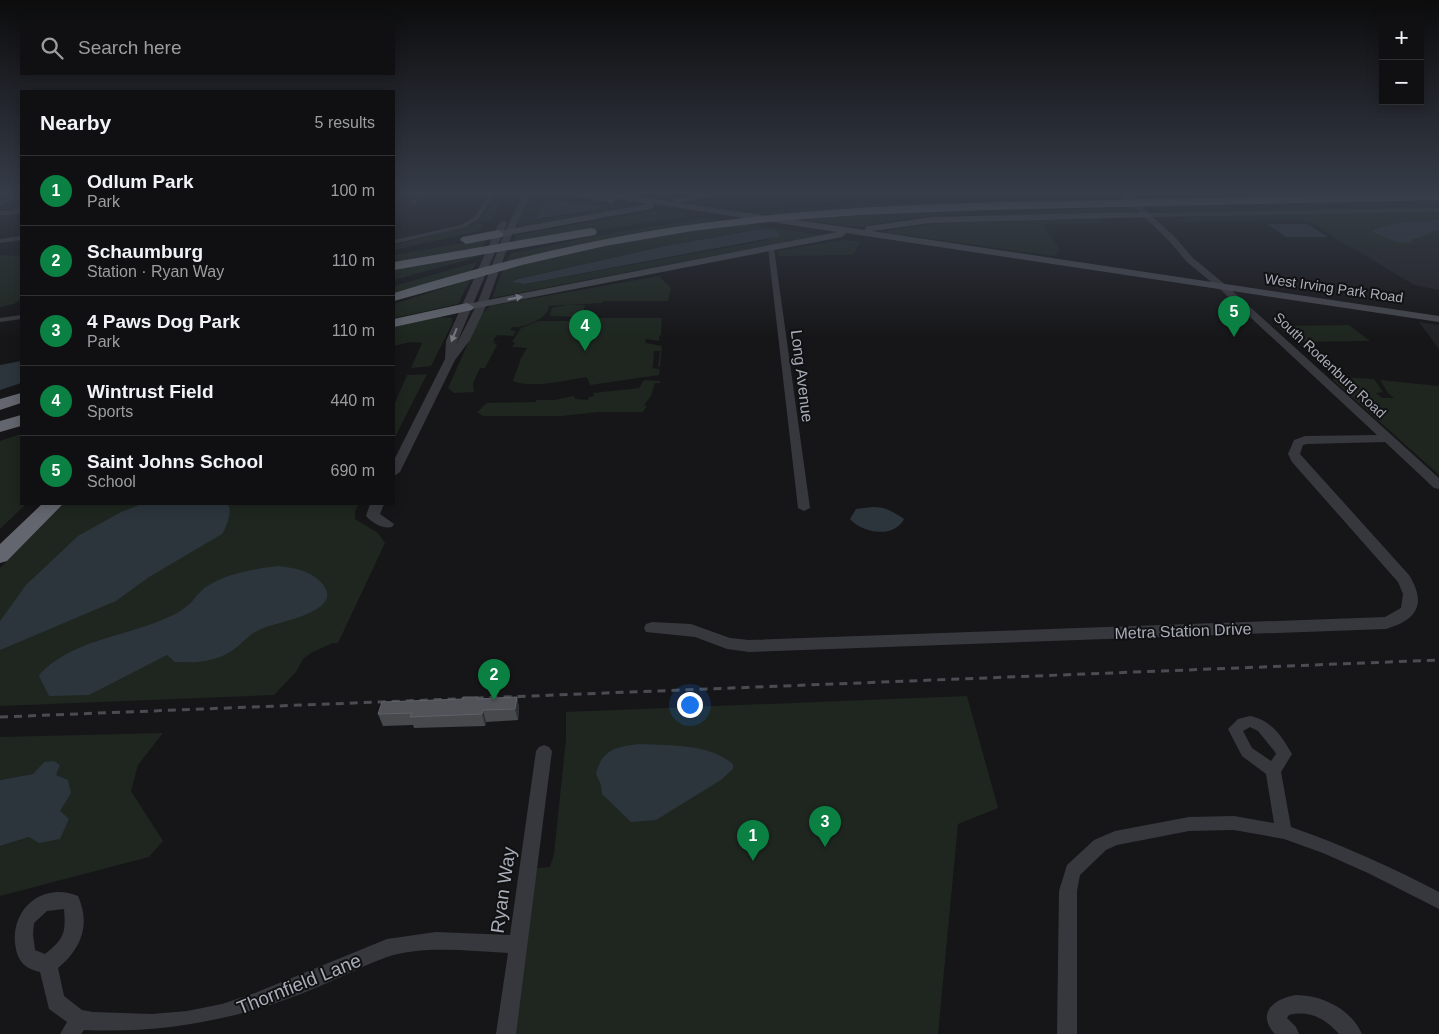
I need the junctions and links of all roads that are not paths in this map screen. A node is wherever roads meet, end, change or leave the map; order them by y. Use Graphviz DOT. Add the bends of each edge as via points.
graph roads {
  1 [pos="498,242"];
  2 [pos="500,242"];
  3 [pos="543,242"];
  4 [pos="549,242"];
  5 [pos="611,242"];
  6 [pos="798,242"];
  7 [pos="896,242"];
  8 [pos="933,242"];
  9 [pos="1179,242"];
  10 [pos="440,244"];
  11 [pos="770,248"];
  12 [pos="511,249"];
  13 [pos="395,253"];
  14 [pos="480,255"];
  15 [pos="395,266"];
  16 [pos="422,275"];
  17 [pos="1224,288"];
  18 [pos="395,299"];
  19 [pos="482,304"];
  20 [pos="467,307"];
  21 [pos="20,317"];
  22 [pos="1439,319"];
  23 [pos="0,320"];
  24 [pos="395,323"];
  25 [pos="450,359"];
  26 [pos="20,398"];
  27 [pos="20,403"];
  28 [pos="0,405"];
  29 [pos="0,410"];
  30 [pos="20,420"];
  31 [pos="0,427"];
  32 [pos="20,428"];
  33 [pos="0,435"];
  34 [pos="1388,438"];
  35 [pos="395,470"];
  36 [pos="1439,485"];
  37 [pos="35,505"];
  38 [pos="52,505"];
  39 [pos="377,505"];
  40 [pos="804,508"];
  41 [pos="387,524"];
  42 [pos="0,540"];
  43 [pos="0,556"];
  44 [pos="652,628"];
  45 [pos="544,751"];
  46 [pos="1274,771"];
  47 [pos="1284,832"];
  48 [pos="1439,901"];
  49 [pos="517,944"];
  50 [pos="48,964"];
  51 [pos="75,1027"];
  52 [pos="506,1034"];
  53 [pos="1067,1034"];
  54 [pos="1289,1034"];
  55 [pos="1352,1034"];
  1 -- 20 [label="street"];
  2 -- 19 [label="street"];
  3 -- 12 [label="highway"];
  4 -- 12 [label="highway"];
  5 -- 18 [label="highway" via="505,266"];
  6 -- 11 [label="main road"];
  7 -- 17 [label="main road, West Irving Park Road"];
  8 -- 17 [label="main road, West Irving Park Road" via="1202,282"];
  9 -- 17 [label="street, South Rodenburg Road" via="1190,260"];
  10 -- 13 [label="highway"];
  19 -- 11 [label="main road, one-way"];
  11 -- 40 [label="street, Long Avenue"];
  12 -- 14 [label="highway"];
  14 -- 15 [label="highway"];
  14 -- 16 [label="highway"];
  17 -- 22 [label="main road, West Irving Park Road"];
  17 -- 34 [label="street, South Rodenburg Road"];
  19 -- 20 [label="main road"];
  19 -- 25 [label="street" via="465,340"];
  20 -- 24 [label="highway"];
  20 -- 25 [label="street, one-way" via="451,341"];
  21 -- 23 [label="street"];
  25 -- 35 [label="street"];
  26 -- 28 [label="highway"];
  27 -- 29 [label="highway"];
  30 -- 31 [label="highway"];
  32 -- 33 [label="highway"];
  34 -- 36 [label="street, South Rodenburg Road"];
  34 -- 44 [label="street, Metra Station Drive" via="1305,440 1298,443 1294,454 1411,589 1413,599 1410,608 1395,620 749,646 734,646 689,630"];
  37 -- 42 [label="highway"];
  38 -- 43 [label="highway"];
  39 -- 41 [label="street" via="373,516"];
  45 -- 49 [label="street, Ryan Way"];
  46 -- 47 [label="street"];
  47 -- 48 [label="street" via="1376,868"];
  47 -- 53 [label="street" via="1234,823 1189,824 1115,838 1100,845 1073,871 1067,897"];
  49 -- 51 [label="street, Thornfield Lane" via="429,940 408,943 378,952 258,1003 204,1019"];
  49 -- 52 [label="street, Ryan Way"];
  50 -- 51 [label="street" via="56,1002"];
  54 -- 55 [label="street" via="1278,1023 1277,1013 1282,1006 1295,1004 1315,1006 1333,1014"];
}
